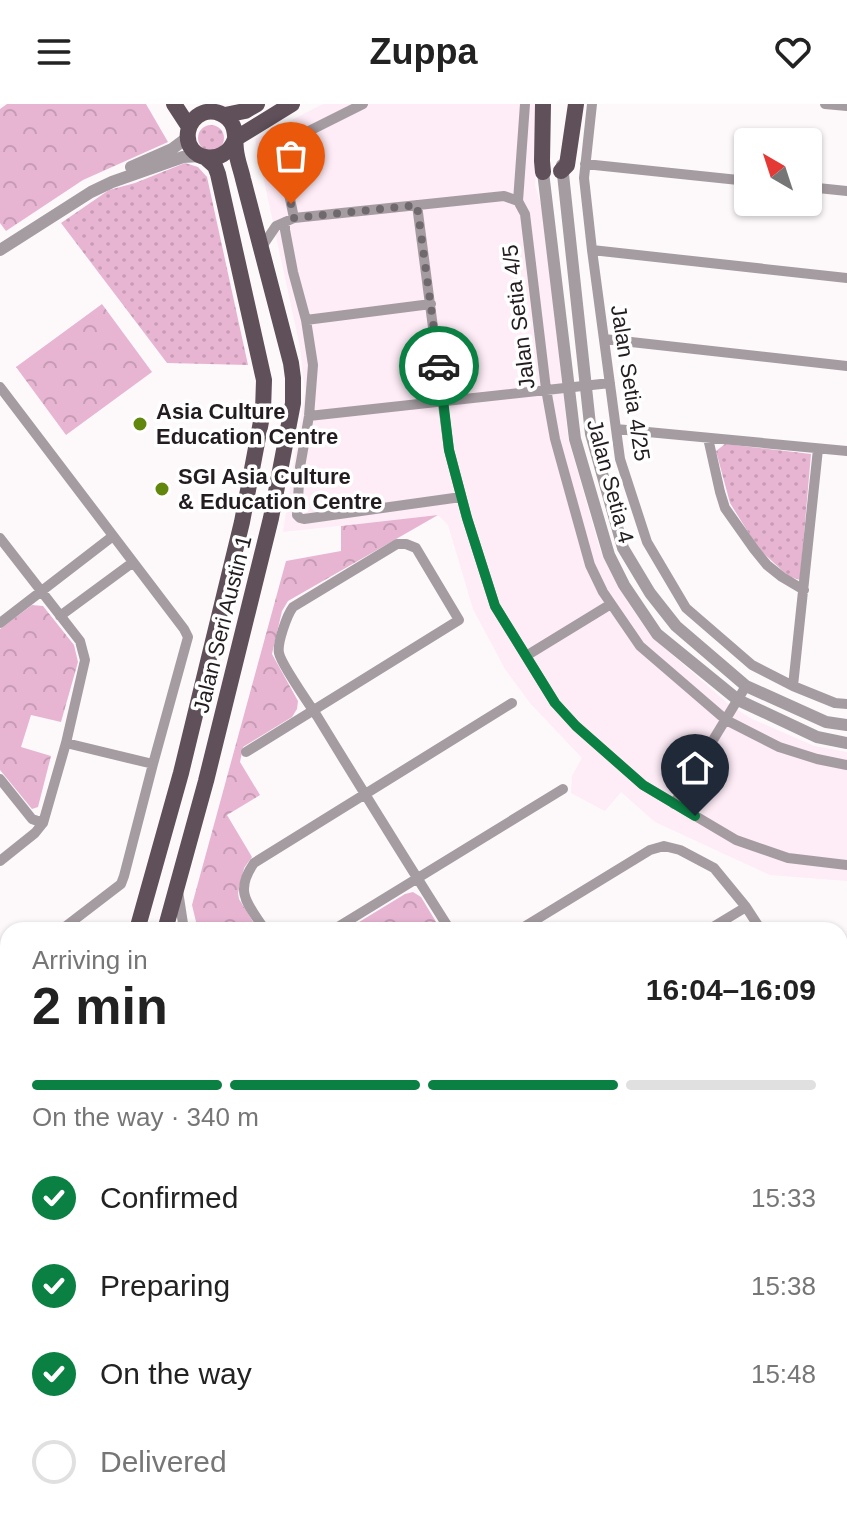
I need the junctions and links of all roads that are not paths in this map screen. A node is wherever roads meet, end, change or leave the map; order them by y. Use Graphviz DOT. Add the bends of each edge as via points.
graph roads {
  1 [pos="174,104"];
  2 [pos="257,104"];
  3 [pos="292,104"];
  4 [pos="363,104"];
  5 [pos="525,104"];
  6 [pos="543,104"];
  7 [pos="550,104"];
  8 [pos="568,104"];
  9 [pos="576,104"];
  10 [pos="592,104"];
  11 [pos="825,104"];
  12 [pos="847,106"];
  13 [pos="219,111"];
  14 [pos="189,132"];
  15 [pos="235,139"];
  16 [pos="203,157"];
  17 [pos="585,164"];
  18 [pos="561,171"];
  19 [pos="543,172"];
  20 [pos="734,180"];
  21 [pos="822,188"];
  22 [pos="847,191"];
  23 [pos="518,201"];
  24 [pos="417,205"];
  25 [pos="285,222"];
  26 [pos="0,242"];
  27 [pos="261,248"];
  28 [pos="0,250"];
  29 [pos="592,250"];
  30 [pos="847,278"];
  31 [pos="431,304"];
  32 [pos="306,320"];
  33 [pos="604,339"];
  34 [pos="847,366"];
  35 [pos="610,383"];
  36 [pos="585,385"];
  37 [pos="569,386"];
  38 [pos="0,387"];
  39 [pos="546,389"];
  40 [pos="444,400"];
  41 [pos="309,416"];
  42 [pos="616,429"];
  43 [pos="708,438"];
  44 [pos="818,449"];
  45 [pos="847,451"];
  46 [pos="461,497"];
  47 [pos="113,536"];
  48 [pos="0,538"];
  49 [pos="132,563"];
  50 [pos="804,590"];
  51 [pos="41,591"];
  52 [pos="611,604"];
  53 [pos="60,616"];
  54 [pos="0,623"];
  55 [pos="526,656"];
  56 [pos="746,686"];
  57 [pos="793,686"];
  58 [pos="738,700"];
  59 [pos="512,703"];
  60 [pos="847,704"];
  61 [pos="313,711"];
  62 [pos="726,720"];
  63 [pos="847,725"];
  64 [pos="66,743"];
  65 [pos="847,743"];
  66 [pos="246,752"];
  67 [pos="153,764"];
  68 [pos="847,765"];
  69 [pos="0,779"];
  70 [pos="563,789"];
  71 [pos="365,794"];
  72 [pos="674,804"];
  73 [pos="43,823"];
  74 [pos="0,861"];
  75 [pos="847,865"];
  76 [pos="418,879"];
  77 [pos="177,885"];
  78 [pos="746,907"];
  79 [pos="71,922"];
  80 [pos="139,922"];
  81 [pos="167,922"];
  82 [pos="183,922"];
  83 [pos="260,922"];
  84 [pos="346,922"];
  85 [pos="445,922"];
  86 [pos="532,922"];
  87 [pos="721,922"];
  88 [pos="756,922"];
  1 -- 14 [label="main road"];
  2 -- 13 [label="main road" via="245,111"];
  3 -- 15 [label="main road"];
  4 -- 25 [label="street" via="279,146"];
  5 -- 23 [label="street, Jalan Setia 4/5"];
  6 -- 19 [label="main road"];
  7 -- 19 [label="street, Jalan Setia 4"];
  8 -- 18 [label="street, Jalan Setia 4"];
  9 -- 18 [label="main road" via="567,165"];
  10 -- 17 [label="street, Jalan Setia 4/25"];
  11 -- 12 [label="street"];
  13 -- 14 [label="main road" via="198,115"];
  13 -- 15 [label="main road" via="233,126"];
  14 -- 16 [label="main road" via="194,151"];
  14 -- 26 [label="street" via="172,149 85,188"];
  15 -- 16 [label="main road" via="222,156"];
  15 -- 27 [label="main road, Jalan Seri Austin 1"];
  16 -- 28 [label="street" via="183,157 112,182"];
  16 -- 80 [label="main road, Jalan Seri Austin 1" via="218,174 264,380 263,411 242,522"];
  17 -- 20 [label="street"];
  17 -- 29 [label="street, Jalan Setia 4/25"];
  18 -- 36 [label="street, Jalan Setia 4"];
  19 -- 37 [label="street, Jalan Setia 4"];
  21 -- 22 [label="street"];
  23 -- 24 [label="street" via="504,196"];
  23 -- 39 [label="street, Jalan Setia 4/5" via="525,214"];
  24 -- 25 [label="street"];
  24 -- 31 [label="street"];
  25 -- 27 [label="street"];
  25 -- 32 [label="street"];
  27 -- 77 [label="main road, Jalan Seri Austin 1" via="291,363 293,403 271,518"];
  29 -- 30 [label="street"];
  29 -- 33 [label="street, Jalan Setia 4/25"];
  31 -- 32 [label="street"];
  31 -- 40 [label="street"];
  32 -- 41 [label="street" via="313,365"];
  33 -- 34 [label="street"];
  33 -- 35 [label="street, Jalan Setia 4/25"];
  35 -- 36 [label="street"];
  35 -- 42 [label="street, Jalan Setia 4/25"];
  36 -- 37 [label="street"];
  36 -- 56 [label="street, Jalan Setia 4" via="591,434 623,548 676,626"];
  37 -- 39 [label="street"];
  37 -- 58 [label="street, Jalan Setia 4" via="575,439 609,555 624,585 657,634"];
  38 -- 47 [label="street"];
  39 -- 40 [label="street"];
  39 -- 52 [label="street, Jalan Setia 4/5" via="586,553"];
  40 -- 41 [label="street"];
  40 -- 46 [label="street"];
  41 -- 46 [label="street" via="300,467 300,518"];
  42 -- 43 [label="street"];
  42 -- 57 [label="street, Jalan Setia 4/25" via="620,459 647,542 686,608 752,665"];
  43 -- 44 [label="street"];
  43 -- 50 [label="street" via="725,508 767,565"];
  44 -- 45 [label="street"];
  44 -- 50 [label="street"];
  46 -- 55 [label="street" via="495,606"];
  47 -- 49 [label="street"];
  47 -- 51 [label="street"];
  48 -- 51 [label="street"];
  49 -- 53 [label="street"];
  49 -- 67 [label="street" via="188,637"];
  50 -- 57 [label="street"];
  51 -- 53 [label="street"];
  51 -- 54 [label="street"];
  52 -- 55 [label="street"];
  52 -- 62 [label="street, Jalan Setia 4/5" via="640,646"];
  53 -- 64 [label="street" via="80,641 85,660"];
  55 -- 72 [label="street" via="576,726 643,785"];
  56 -- 58 [label="street"];
  56 -- 63 [label="street, Jalan Setia 4" via="826,722"];
  57 -- 60 [label="street, Jalan Setia 4/25"];
  58 -- 62 [label="street"];
  58 -- 65 [label="street, Jalan Setia 4" via="817,737"];
  59 -- 71 [label="street"];
  61 -- 61 [label="street" via="459,620 416,548 397,544 288,614 279,655"];
  61 -- 66 [label="street"];
  61 -- 71 [label="street"];
  62 -- 68 [label="street, Jalan Setia 4/5" via="779,747"];
  62 -- 72 [label="street"];
  64 -- 67 [label="street"];
  64 -- 73 [label="street"];
  67 -- 79 [label="street" via="121,884"];
  69 -- 73 [label="street" via="32,819"];
  70 -- 76 [label="street"];
  71 -- 76 [label="street"];
  71 -- 83 [label="street" via="250,867 244,899"];
  72 -- 75 [label="street" via="736,840 788,858"];
  73 -- 74 [label="street"];
  76 -- 84 [label="street"];
  76 -- 85 [label="street"];
  77 -- 81 [label="main road, Jalan Seri Austin 1"];
  77 -- 82 [label="street"];
  78 -- 86 [label="street" via="714,868 664,846"];
  78 -- 87 [label="street"];
  78 -- 88 [label="street"];
}
